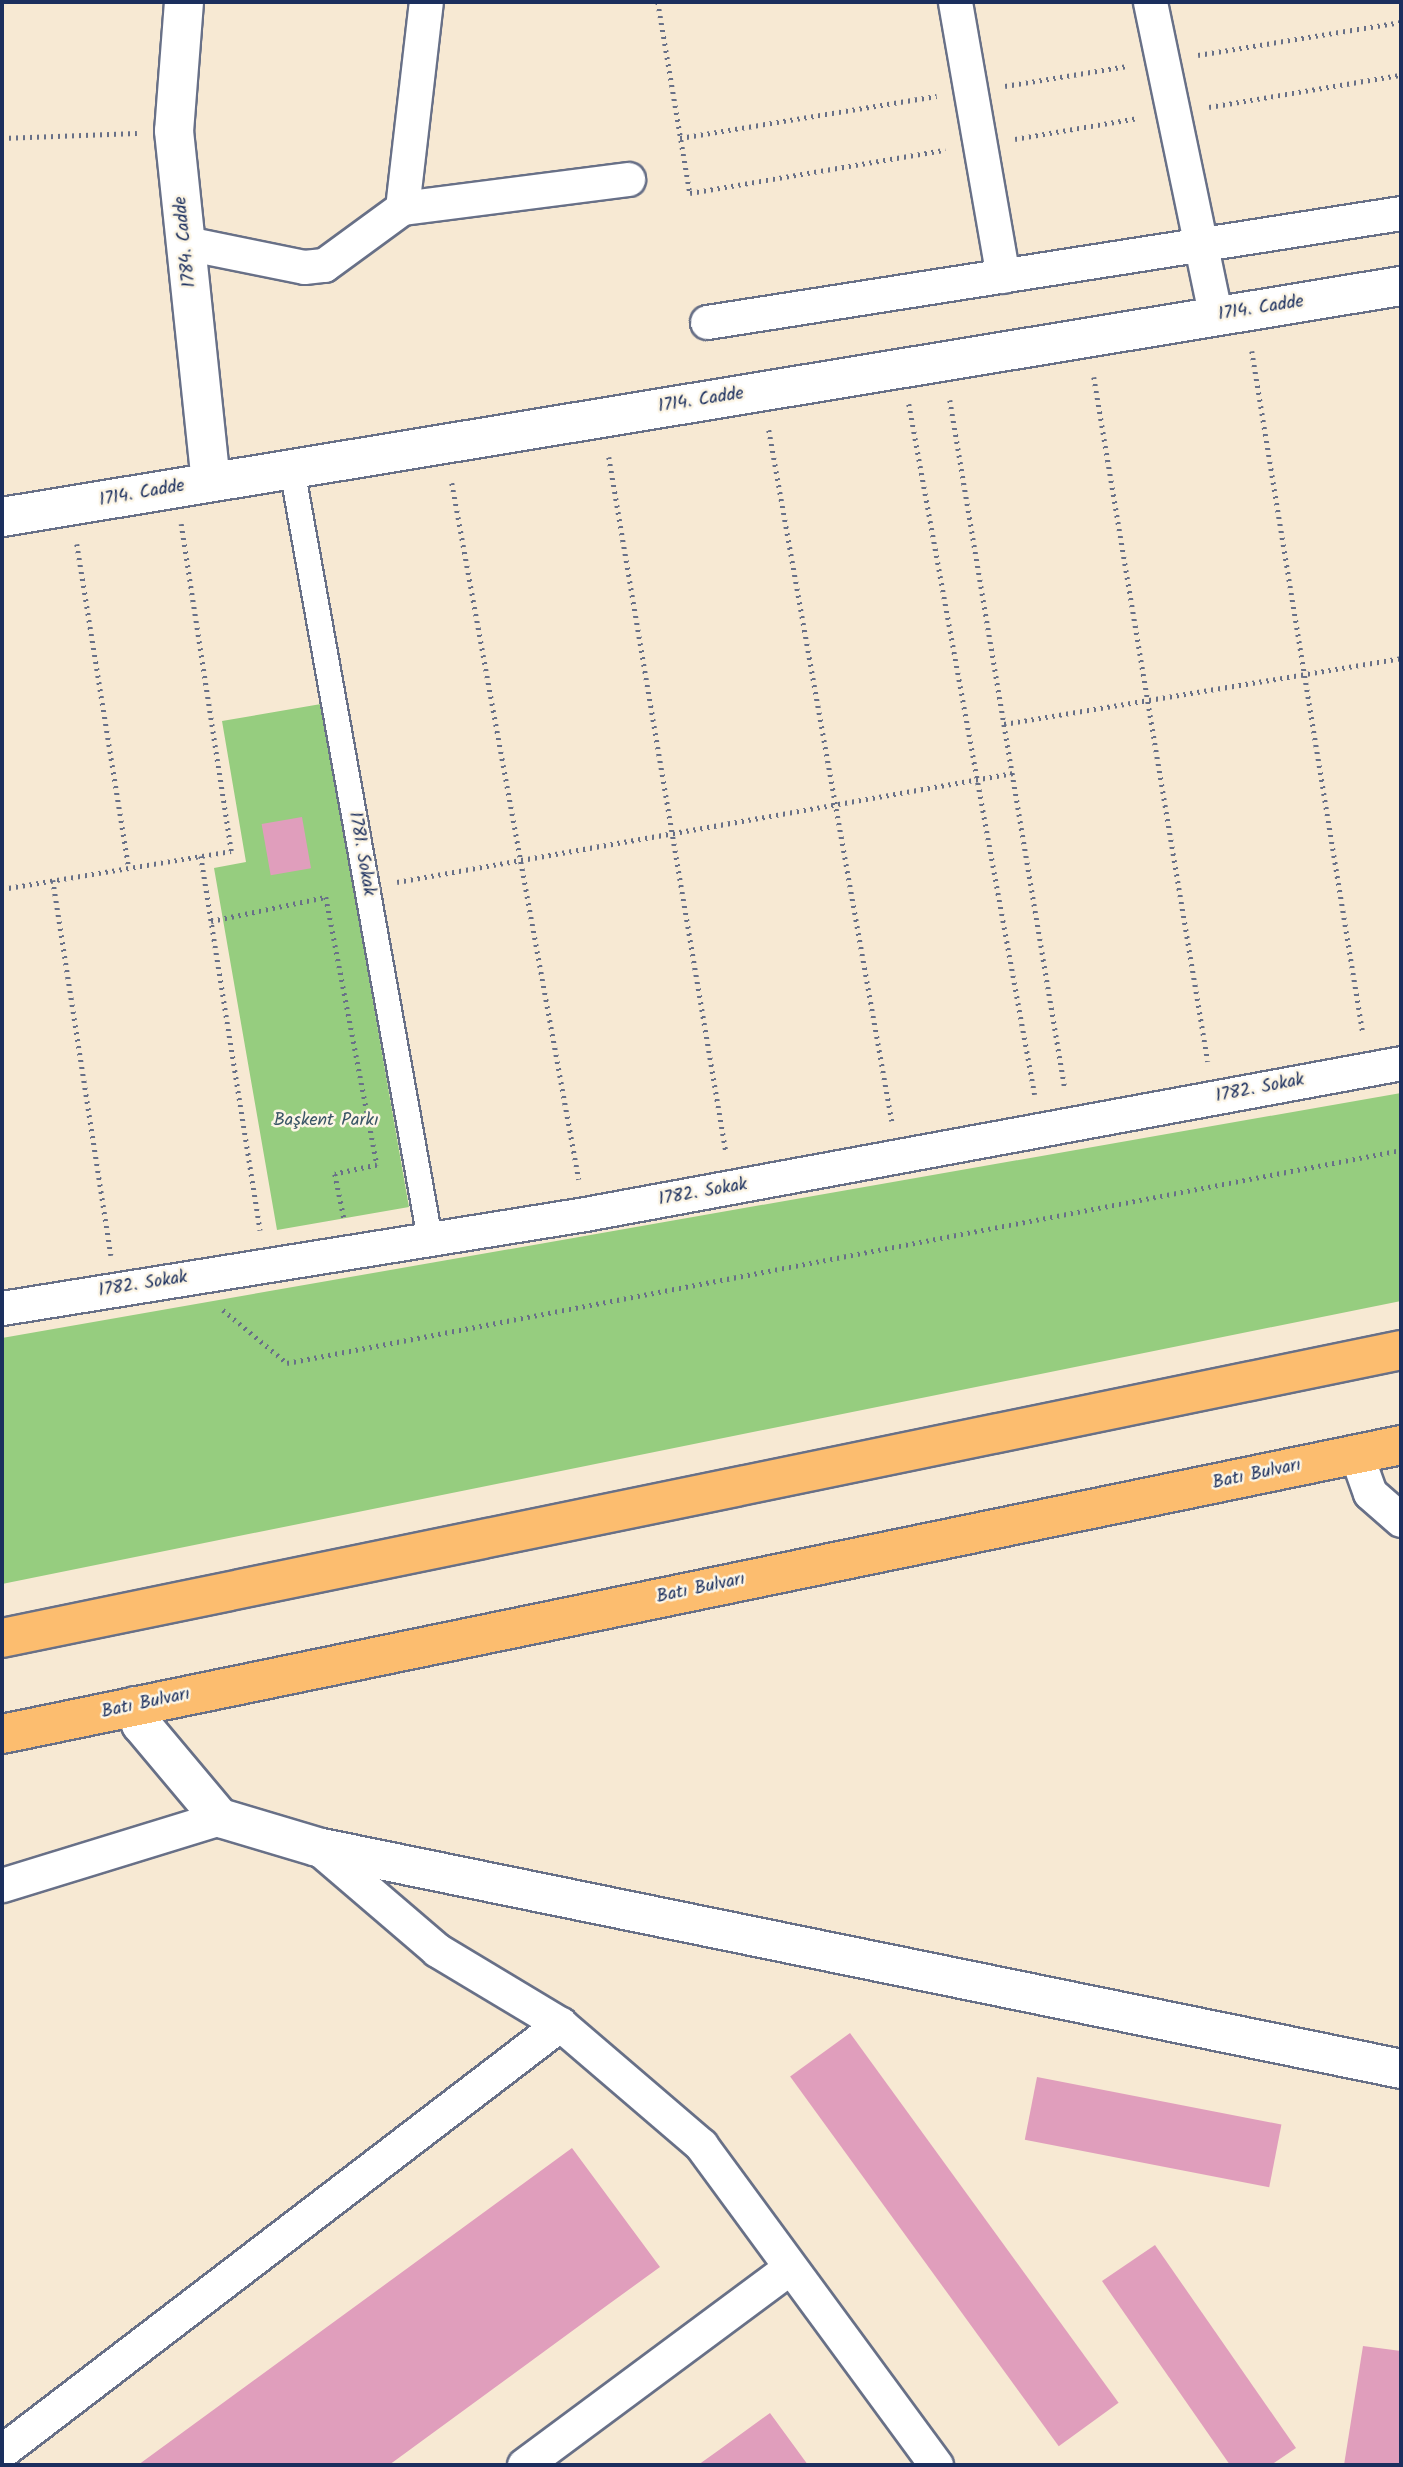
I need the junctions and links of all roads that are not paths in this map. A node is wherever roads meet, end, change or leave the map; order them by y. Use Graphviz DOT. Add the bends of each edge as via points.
graph roads {
  1 [pos="184,2"];
  2 [pos="426,2"];
  3 [pos="955,2"];
  4 [pos="1150,2"];
  5 [pos="628,180"];
  6 [pos="402,208"];
  7 [pos="1401,213"];
  8 [pos="186,243"];
  9 [pos="1200,244"];
  10 [pos="1003,276"];
  11 [pos="1401,286"];
  12 [pos="1231,314"];
  13 [pos="707,322"];
  14 [pos="292,469"];
  15 [pos="193,486"];
  16 [pos="2,517"];
  17 [pos="1401,1063"];
  18 [pos="429,1239"];
  19 [pos="2,1308"];
  20 [pos="1401,1350"];
  21 [pos="1401,1445"];
  22 [pos="1356,1454"];
  23 [pos="1401,1520"];
  24 [pos="2,1638"];
  25 [pos="135,1706"];
  26 [pos="2,1734"];
  27 [pos="220,1818"];
  28 [pos="317,1847"];
  29 [pos="2,1885"];
  30 [pos="560,2024"];
  31 [pos="1401,2069"];
  32 [pos="788,2269"];
  33 [pos="2,2451"];
  34 [pos="524,2465"];
  35 [pos="936,2465"];
  1 -- 8 [label="street, 1784. Cadde" via="174,131"];
  2 -- 6 [label="street"];
  3 -- 10 [label="street"];
  4 -- 9 [label="street"];
  5 -- 6 [label="street"];
  6 -- 8 [label="street" via="324,265 304,267"];
  7 -- 9 [label="street"];
  8 -- 15 [label="street, 1784. Cadde"];
  9 -- 10 [label="street"];
  9 -- 12 [label="street"];
  10 -- 13 [label="street"];
  11 -- 12 [label="street, 1714. Cadde"];
  12 -- 14 [label="street, 1714. Cadde"];
  14 -- 15 [label="street, 1714. Cadde"];
  14 -- 18 [label="street, 1781. Sokak"];
  15 -- 16 [label="street, 1714. Cadde"];
  17 -- 18 [label="street, 1782. Sokak"];
  18 -- 19 [label="street, 1782. Sokak"];
  20 -- 24 [label="main road"];
  21 -- 22 [label="main road, Batı Bulvarı"];
  22 -- 23 [label="street" via="1370,1493"];
  22 -- 25 [label="main road, Batı Bulvarı"];
  25 -- 26 [label="main road, Batı Bulvarı"];
  25 -- 27 [label="street" via="141,1724"];
  27 -- 28 [label="street"];
  27 -- 29 [label="street"];
  28 -- 30 [label="street" via="437,1950"];
  28 -- 31 [label="street"];
  30 -- 32 [label="street" via="701,2145"];
  30 -- 33 [label="street"];
  32 -- 34 [label="street"];
  32 -- 35 [label="street"];
}
